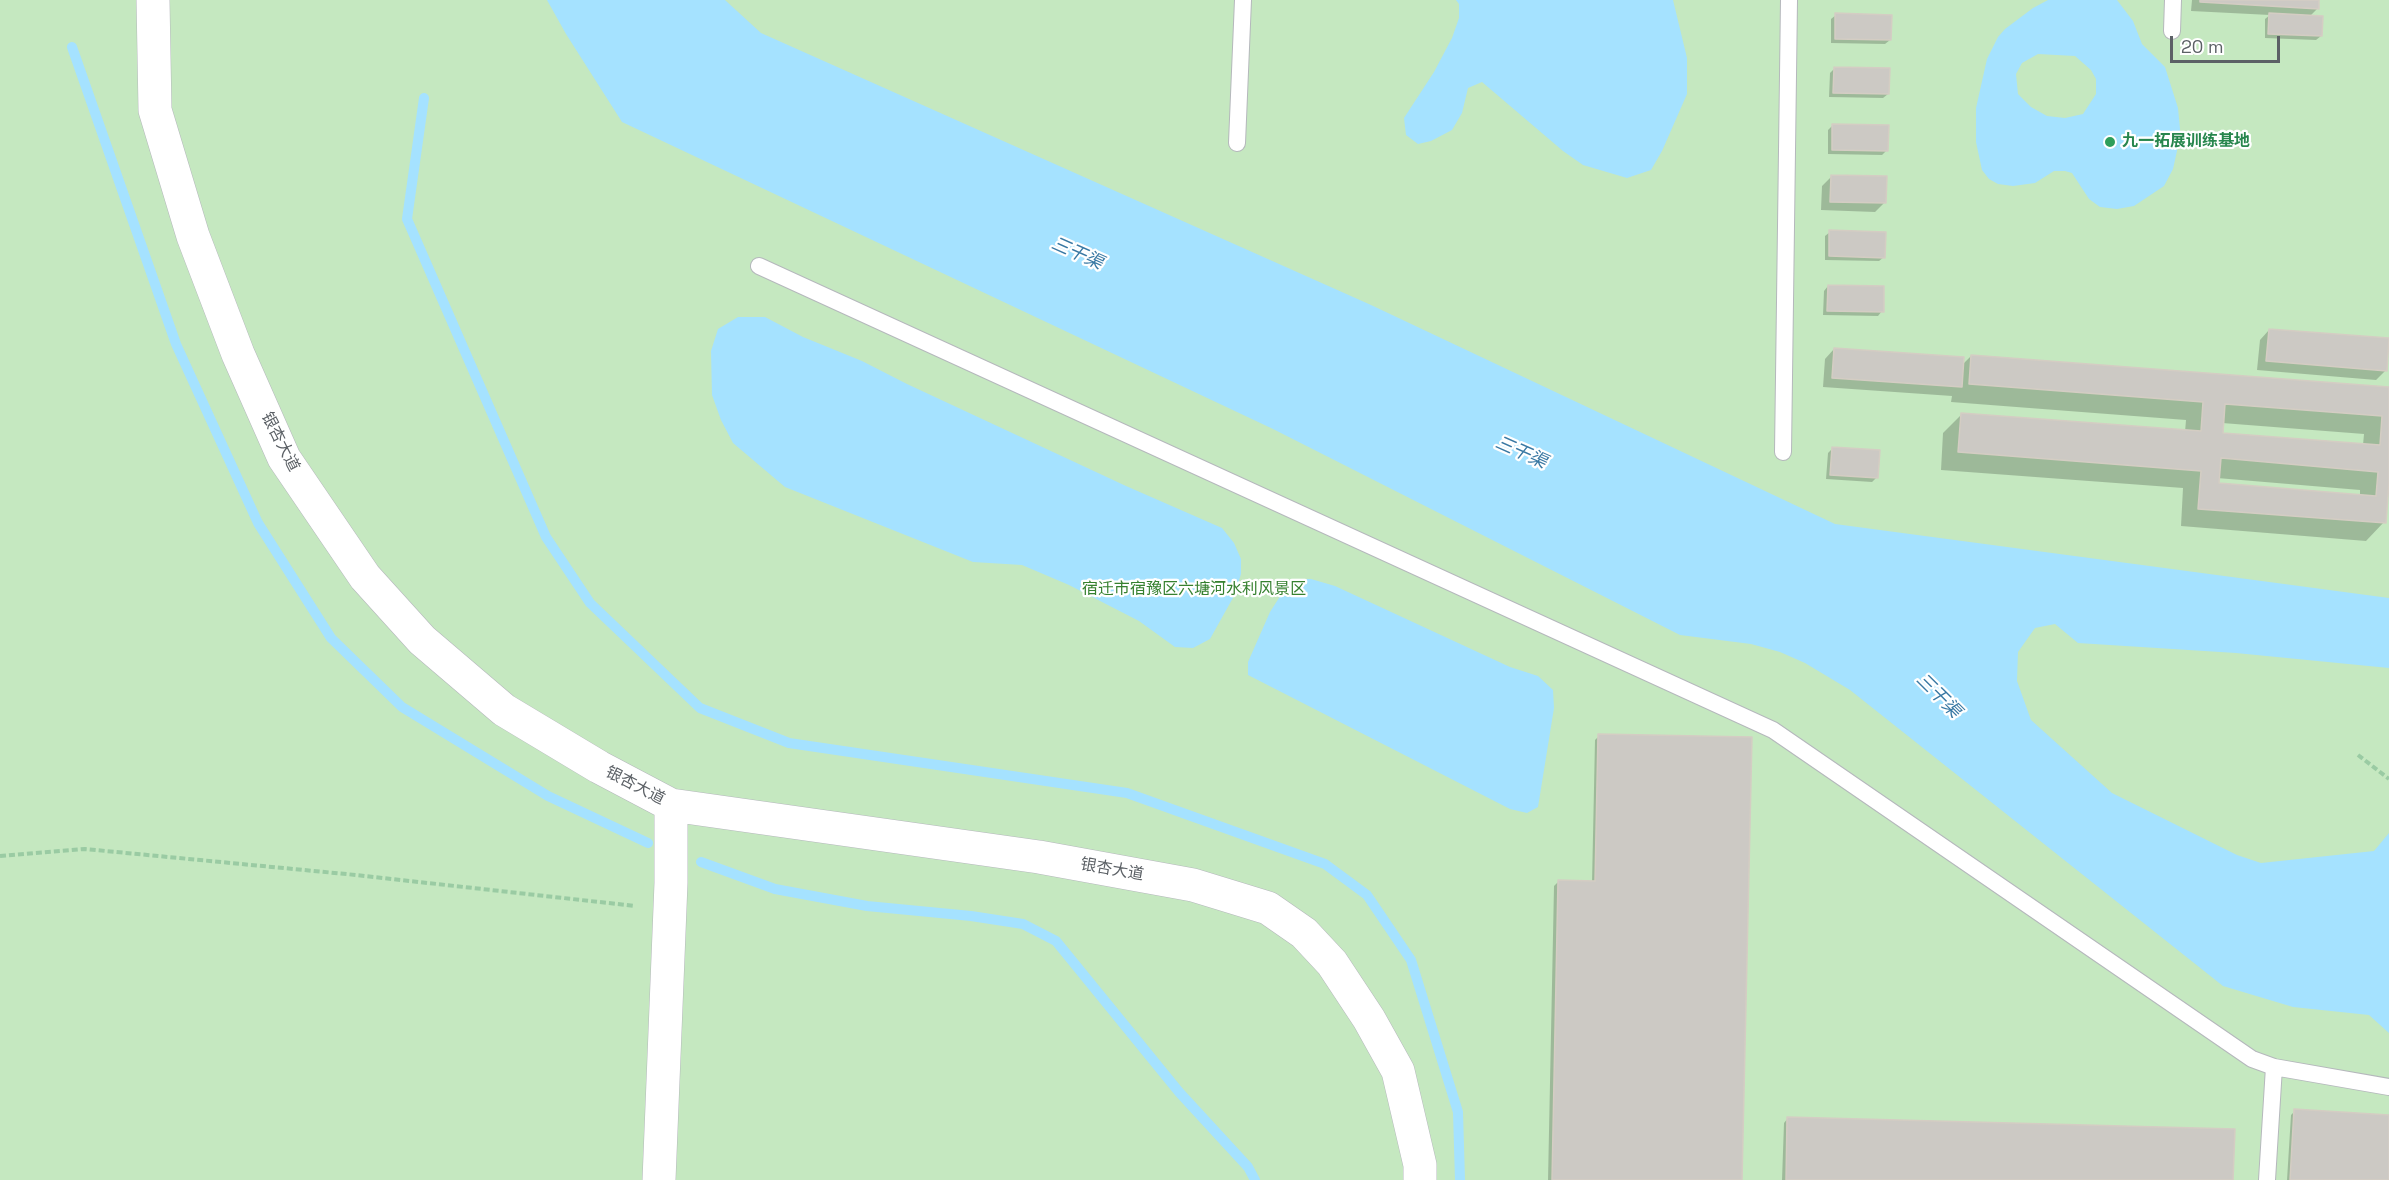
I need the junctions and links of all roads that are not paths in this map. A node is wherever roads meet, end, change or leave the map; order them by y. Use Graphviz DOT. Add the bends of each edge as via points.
graph roads {
  1 [pos="153,0"];
  2 [pos="1243,0"];
  3 [pos="1789,0"];
  4 [pos="2173,0"];
  5 [pos="2172,32"];
  6 [pos="1237,143"];
  7 [pos="759,266"];
  8 [pos="1783,452"];
  9 [pos="671,805"];
  10 [pos="2274,1067"];
  11 [pos="2389,1087"];
  12 [pos="660,1180"];
  13 [pos="1420,1180"];
  14 [pos="2267,1180"];
  1 -- 9 [label="street, 银杏大道" via="155,110 192,236 284,458 365,577 422,640 504,710"];
  2 -- 6 [label="lane"];
  3 -- 8 [label="lane"];
  4 -- 5 [label="lane"];
  7 -- 10 [label="lane" via="1773,730 2252,1059"];
  9 -- 12 [label="street"];
  9 -- 13 [label="street, 银杏大道" via="1050,859 1193,885 1268,908 1304,933 1332,963 1369,1019 1398,1071"];
  10 -- 11 [label="lane"];
  10 -- 14 [label="lane"];
}
